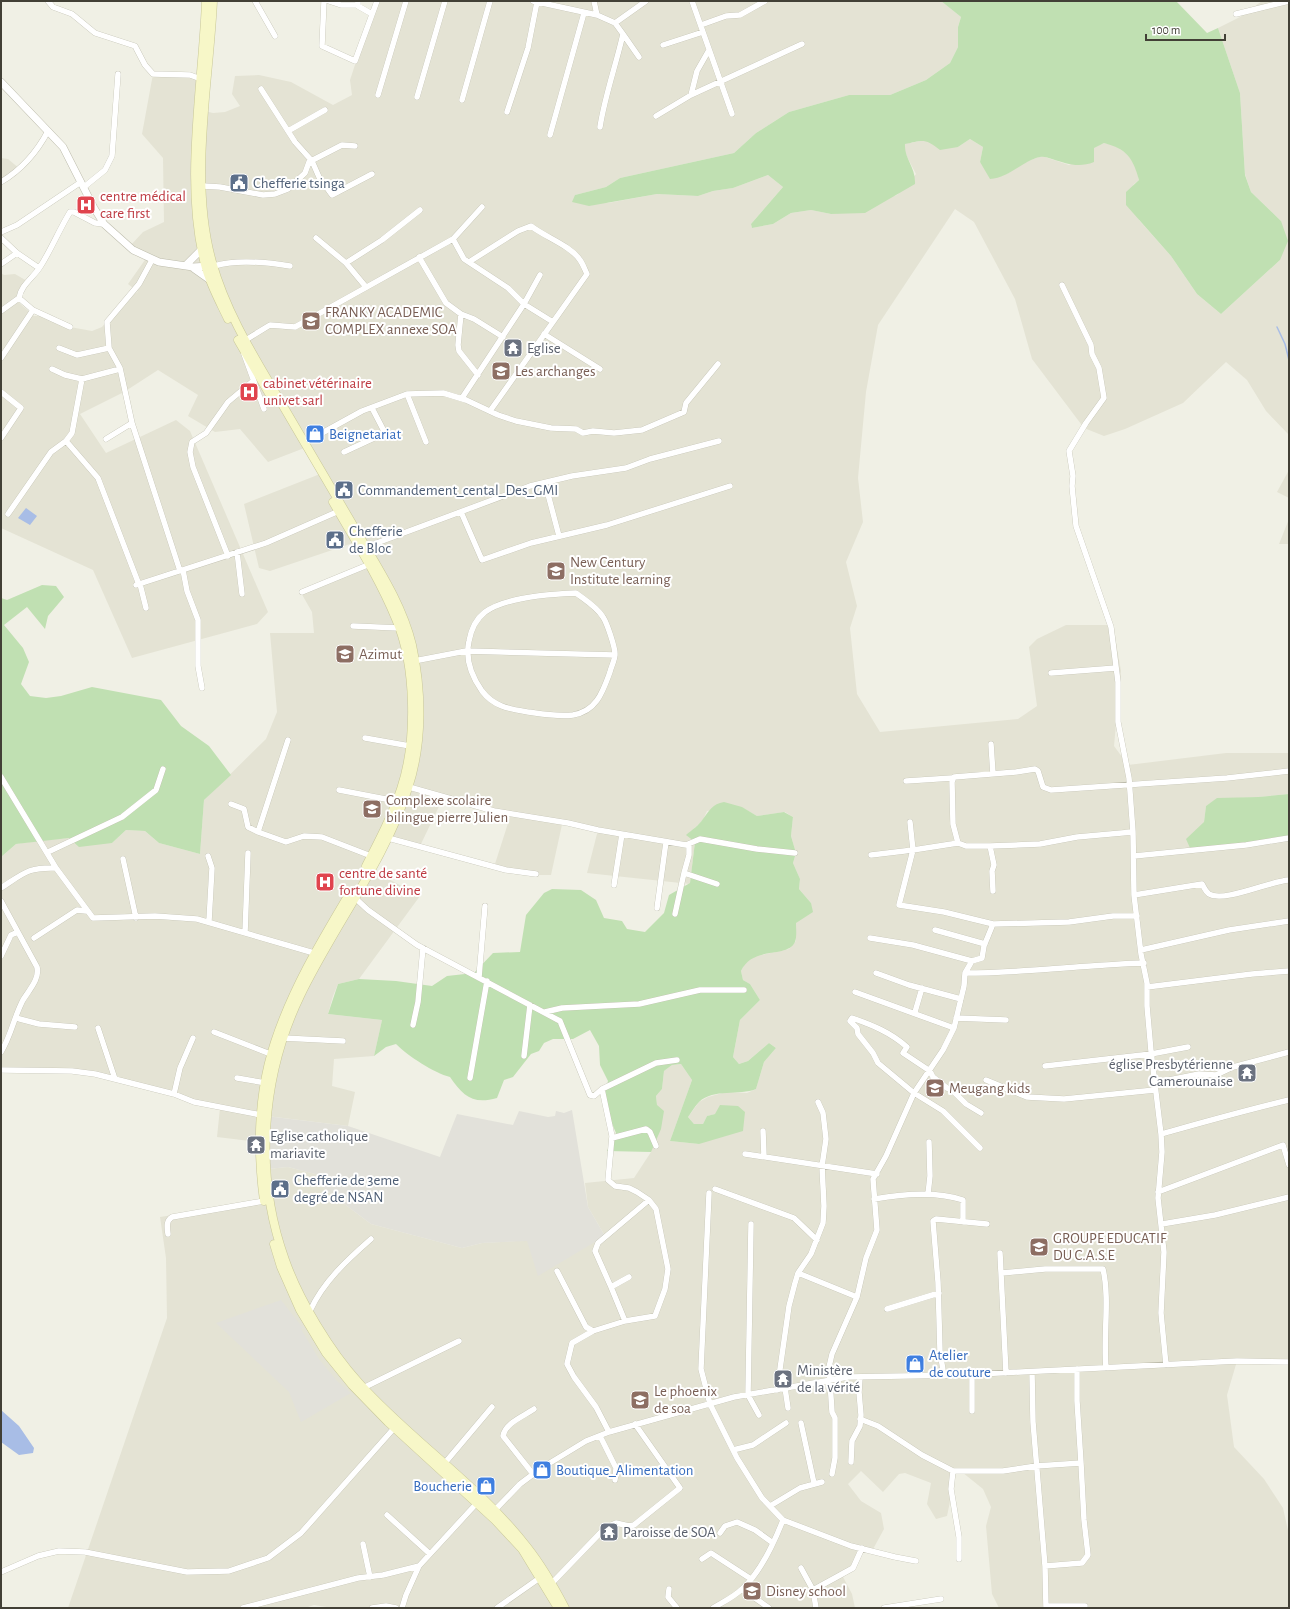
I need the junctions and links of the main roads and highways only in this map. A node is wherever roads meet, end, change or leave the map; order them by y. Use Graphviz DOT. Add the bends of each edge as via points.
graph roads {
  1 [pos="206,1"];
  2 [pos="213,1"];
  3 [pos="211,264"];
  4 [pos="274,1056"];
  5 [pos="397,1425"];
  6 [pos="491,1513"];
  7 [pos="558,1608"];
  8 [pos="565,1608"];
  1 -- 3 [label="main road" via="196,187 198,223 203,248"];
  2 -- 3 [label="main road" via="202,164 205,222"];
  3 -- 4 [label="main road" via="210,280 242,350 370,564 399,628 408,662 412,696 410,746 402,788 382,836 314,953 292,998"];
  3 -- 4 [label="main road" via="244,341 366,547 402,614 411,643 419,697 417,746 409,787 388,838 298,1000"];
  4 -- 5 [label="main road" via="266,1116 266,1156 269,1200 286,1265 333,1350"];
  4 -- 5 [label="main road" via="266,1083 260,1143 264,1201 281,1267 300,1310 326,1353 352,1386"];
  5 -- 6 [label="main road" via="444,1464"];
  5 -- 6 [label="main road" via="476,1504"];
  6 -- 7 [label="main road" via="522,1549"];
  6 -- 8 [label="main road" via="527,1546"];
}
